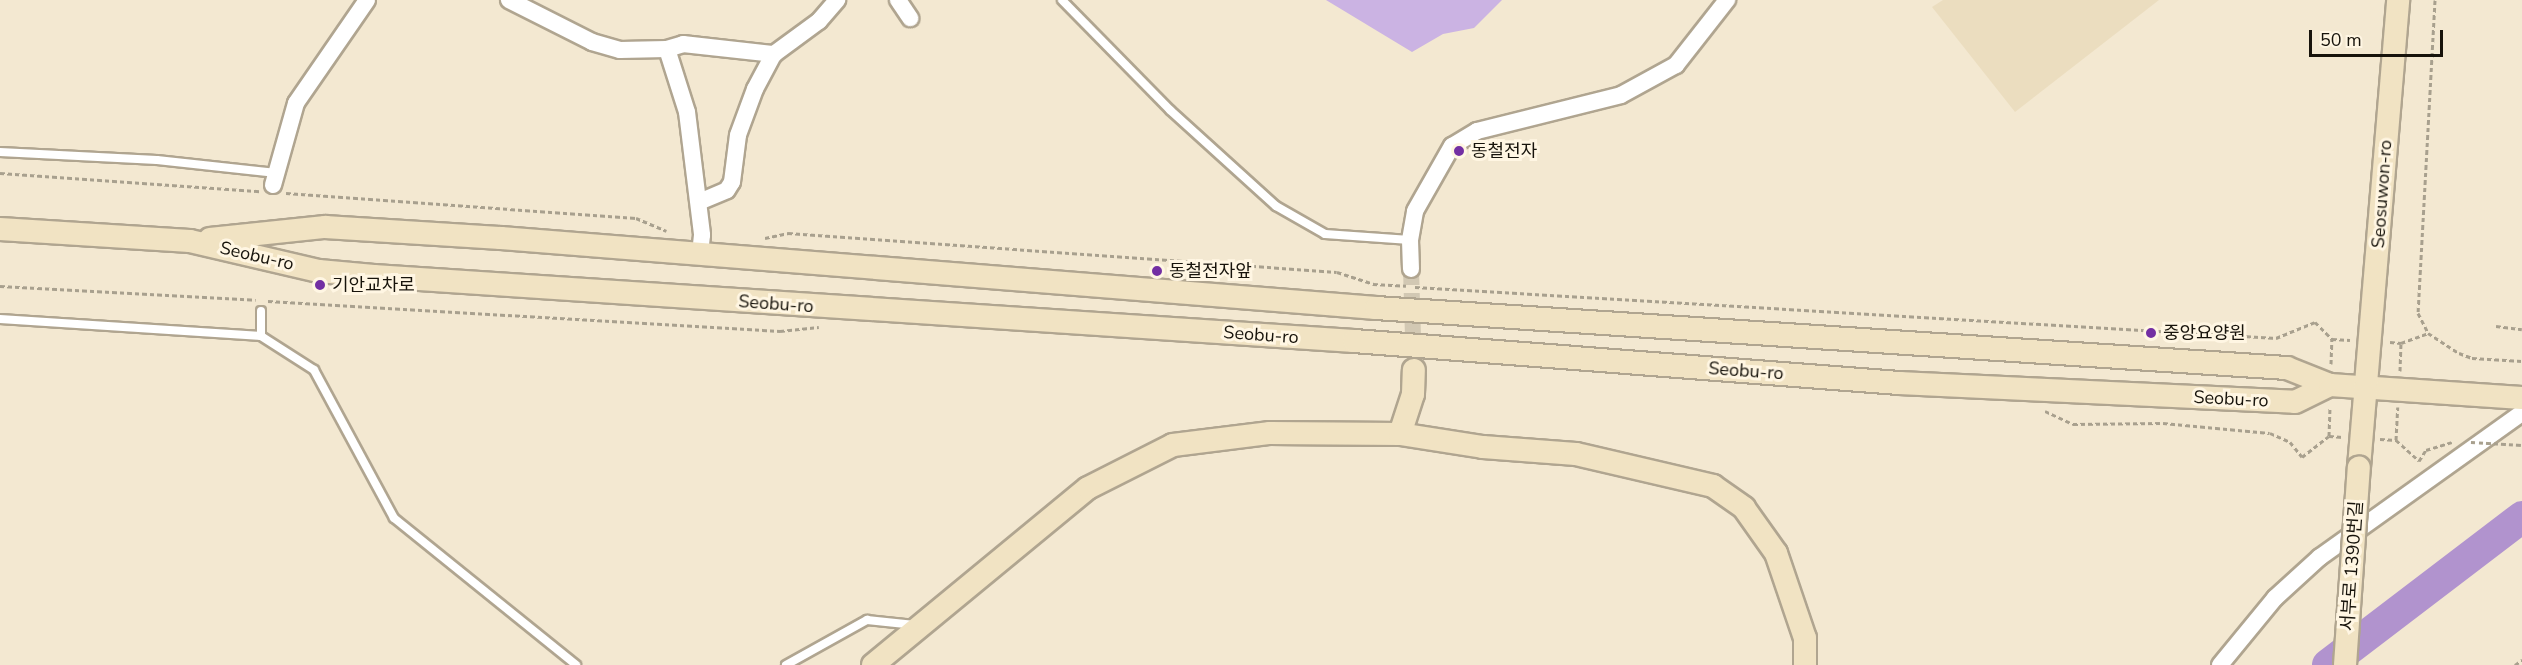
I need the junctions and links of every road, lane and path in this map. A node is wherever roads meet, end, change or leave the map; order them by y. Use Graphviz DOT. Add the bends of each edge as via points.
graph roads {
  1 [pos="367,0"];
  2 [pos="509,0"];
  3 [pos="837,0"];
  4 [pos="898,0"];
  5 [pos="1062,0"];
  6 [pos="1727,0"];
  7 [pos="2398,0"];
  8 [pos="2435,0"];
  9 [pos="910,18"];
  10 [pos="667,49"];
  11 [pos="774,54"];
  12 [pos="0,152"];
  13 [pos="0,173"];
  14 [pos="276,186"];
  15 [pos="699,202"];
  16 [pos="0,229"];
  17 [pos="669,232"];
  18 [pos="757,239"];
  19 [pos="1410,240"];
  20 [pos="190,241"];
  21 [pos="699,254"];
  22 [pos="1412,268"];
  23 [pos="0,286"];
  24 [pos="261,311"];
  25 [pos="0,319"];
  26 [pos="822,326"];
  27 [pos="2496,326"];
  28 [pos="2522,328"];
  29 [pos="2428,333"];
  30 [pos="261,336"];
  31 [pos="2332,339"];
  32 [pos="2401,343"];
  33 [pos="2522,362"];
  34 [pos="1414,370"];
  35 [pos="2330,385"];
  36 [pos="2367,387"];
  37 [pos="2522,398"];
  38 [pos="2034,406"];
  39 [pos="2522,413"];
  40 [pos="1400,434"];
  41 [pos="2329,436"];
  42 [pos="2396,440"];
  43 [pos="2522,445"];
  44 [pos="2359,467"];
  45 [pos="922,626"];
  46 [pos="2522,660"];
  47 [pos="576,665"];
  48 [pos="786,665"];
  49 [pos="873,665"];
  50 [pos="1805,665"];
  51 [pos="2220,665"];
  52 [pos="2345,665"];
  53 [pos="2515,665"];
  1 -- 14 [label="street" via="296,103"];
  2 -- 10 [label="street" via="592,42 620,50"];
  3 -- 11 [label="street" via="819,21"];
  4 -- 9 [label="street"];
  5 -- 19 [label="lane" via="1170,110 1276,206 1325,234"];
  6 -- 19 [label="street" via="1676,65 1621,95 1477,131 1452,146 1415,211"];
  7 -- 36 [label="main road, Seosuwon-ro"];
  8 -- 29 [label="path" via="2418,289 2418,313"];
  10 -- 11 [label="street" via="683,44"];
  10 -- 15 [label="street" via="687,112"];
  11 -- 15 [label="street" via="755,89 738,135 732,182 727,190"];
  12 -- 14 [label="lane" via="157,160"];
  13 -- 14 [label="path"];
  14 -- 17 [label="path" via="636,218"];
  15 -- 21 [label="street"];
  16 -- 20 [label="main road, Seobu-ro"];
  18 -- 31 [label="path" via="800,234 1337,272 1373,284 2264,337 2289,335 2315,322"];
  19 -- 22 [label="street"];
  20 -- 21 [label="main road, Seobu-ro" via="325,227"];
  20 -- 35 [label="main road, Seobu-ro" via="319,271 374,276 1354,341 1899,383 2295,402"];
  21 -- 35 [label="main road, Seobu-ro" via="1376,308 2287,368"];
  23 -- 26 [label="path" via="780,331"];
  24 -- 30 [label="lane"];
  25 -- 30 [label="lane"];
  27 -- 28 [label="path"];
  29 -- 32 [label="path"];
  29 -- 33 [label="path" via="2459,353"];
  30 -- 47 [label="lane" via="314,370 394,518"];
  34 -- 40 [label="main road" via="1413,394"];
  35 -- 36 [label="main road, Seobu-ro"];
  36 -- 37 [label="main road, Seobu-ro"];
  36 -- 44 [label="main road, Seosuwon-ro"];
  38 -- 41 [label="path" via="2073,424 2163,423 2270,434 2290,442 2302,457"];
  39 -- 51 [label="street" via="2320,557 2275,598"];
  40 -- 45 [label="main road" via="1270,433 1173,445 1088,488"];
  40 -- 50 [label="main road" via="1483,447 1576,454 1713,486 1744,508 1776,553 1804,638"];
  42 -- 43 [label="path, bridge" via="2419,461 2426,450 2436,446 2471,442"];
  44 -- 52 [label="main road, 서부로 1390번길, bridge"];
  45 -- 48 [label="lane" via="867,620"];
  45 -- 49 [label="main road"];
  46 -- 53 [label="path"];
}
